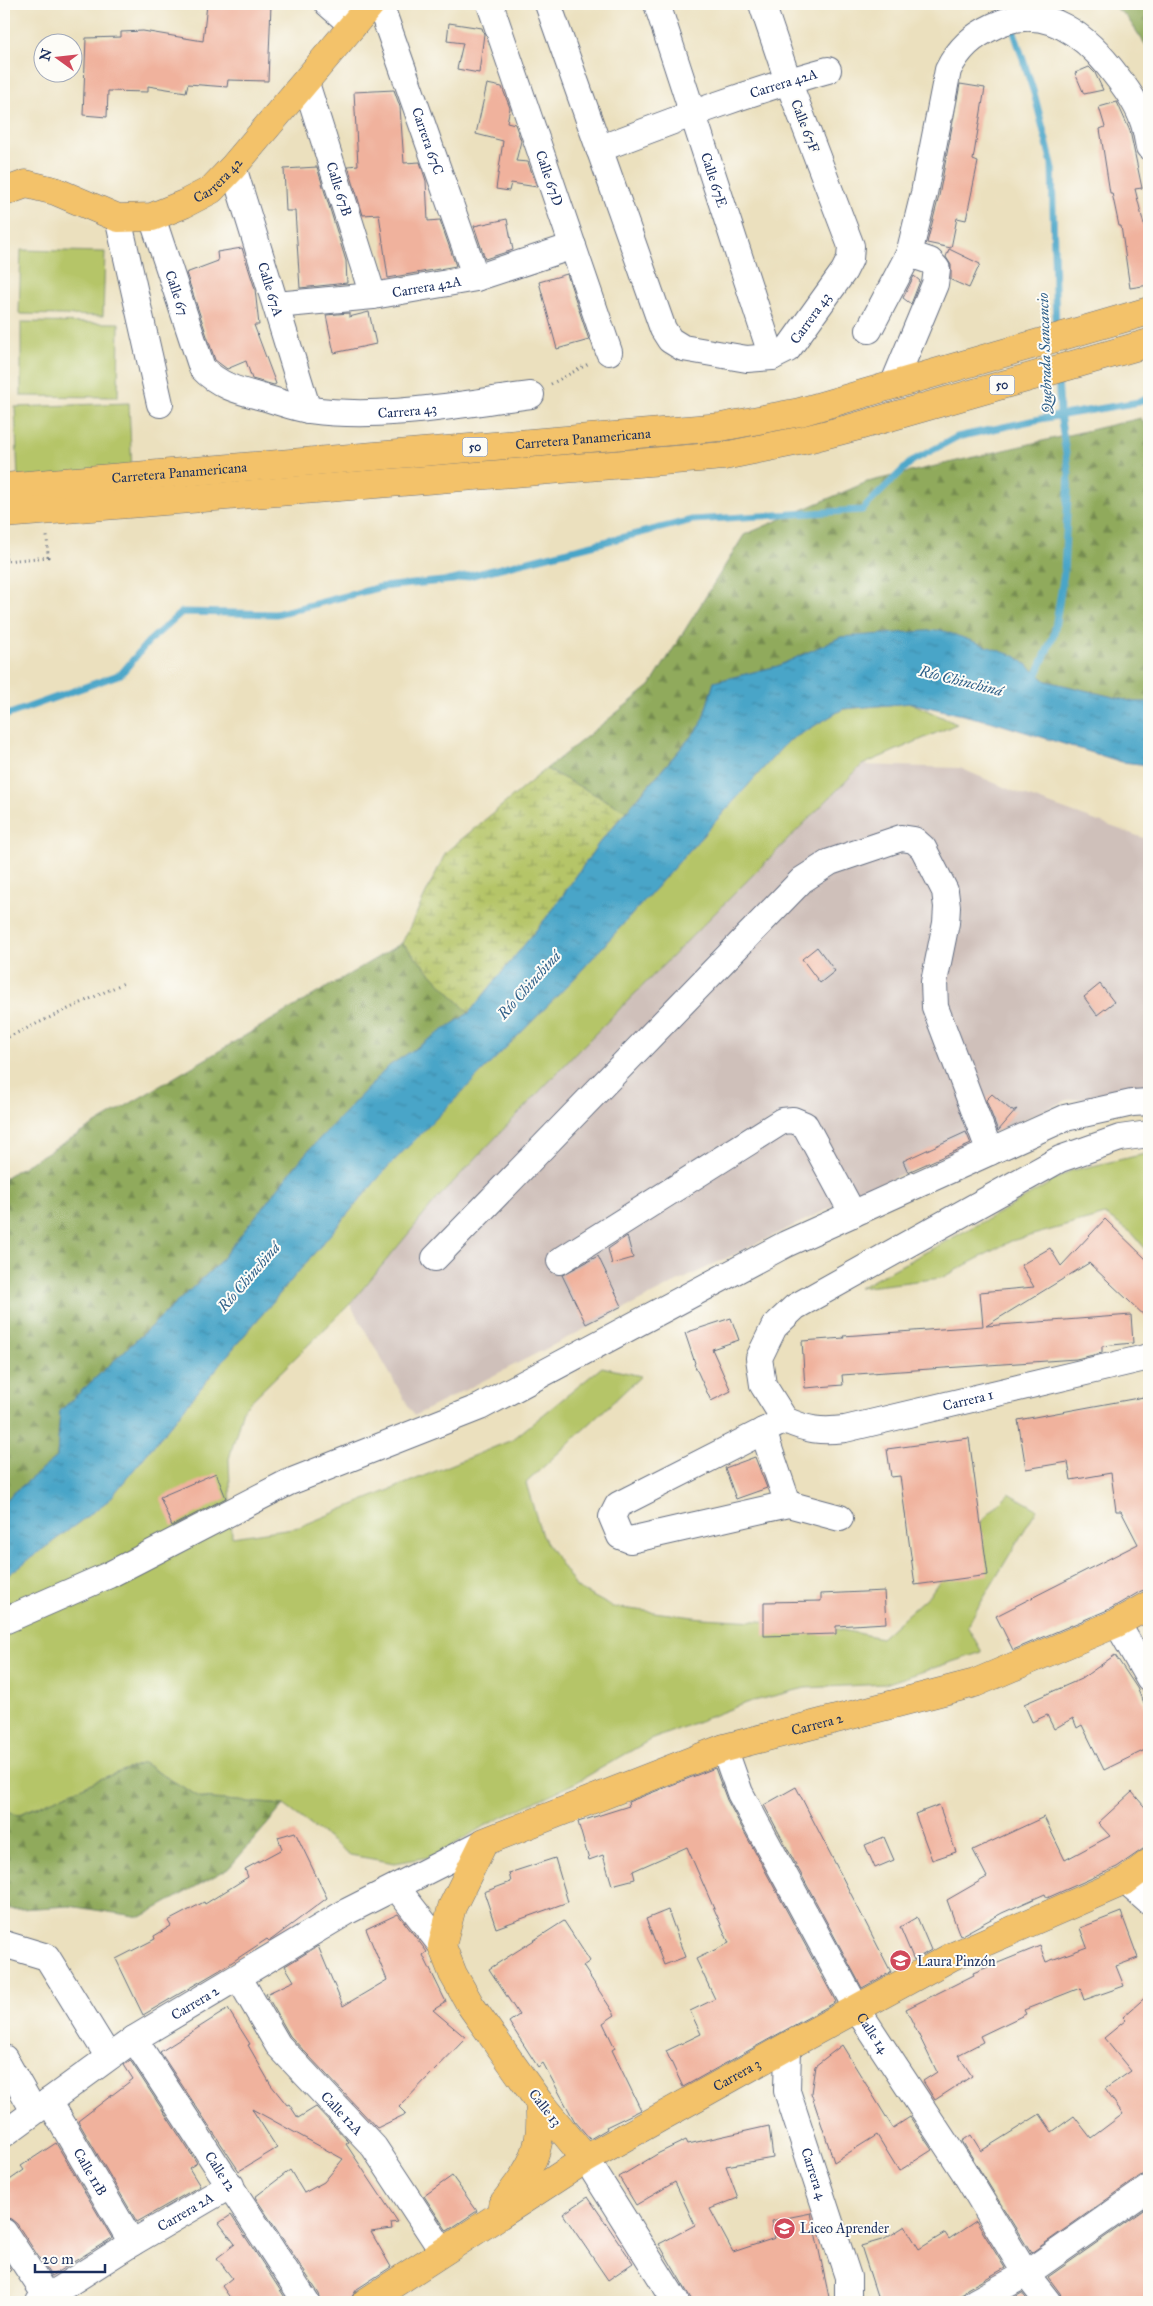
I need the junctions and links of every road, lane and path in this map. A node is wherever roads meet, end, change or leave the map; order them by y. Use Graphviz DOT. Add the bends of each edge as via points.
graph roads {
  1 [pos="328,4"];
  2 [pos="371,4"];
  3 [pos="380,4"];
  4 [pos="490,4"];
  5 [pos="548,4"];
  6 [pos="657,4"];
  7 [pos="762,4"];
  8 [pos="353,26"];
  9 [pos="828,70"];
  10 [pos="788,81"];
  11 [pos="306,83"];
  12 [pos="693,113"];
  13 [pos="1149,147"];
  14 [pos="599,148"];
  15 [pos="234,167"];
  16 [pos="4,192"];
  17 [pos="152,217"];
  18 [pos="118,218"];
  19 [pos="573,246"];
  20 [pos="851,246"];
  21 [pos="909,254"];
  22 [pos="476,278"];
  23 [pos="373,296"];
  24 [pos="276,305"];
  25 [pos="1141,314"];
  26 [pos="869,330"];
  27 [pos="1149,343"];
  28 [pos="609,352"];
  29 [pos="772,357"];
  30 [pos="202,368"];
  31 [pos="899,383"];
  32 [pos="531,395"];
  33 [pos="160,404"];
  34 [pos="308,410"];
  35 [pos="4,487"];
  36 [pos="44,511"];
  37 [pos="4,514"];
  38 [pos="4,543"];
  39 [pos="4,549"];
  40 [pos="126,982"];
  41 [pos="4,1039"];
  42 [pos="1149,1102"];
  43 [pos="1149,1134"];
  44 [pos="990,1152"];
  45 [pos="852,1214"];
  46 [pos="435,1258"];
  47 [pos="560,1261"];
  48 [pos="1149,1357"];
  49 [pos="785,1420"];
  50 [pos="762,1432"];
  51 [pos="788,1504"];
  52 [pos="840,1518"];
  53 [pos="1149,1605"];
  54 [pos="4,1621"];
  55 [pos="1117,1623"];
  56 [pos="1149,1679"];
  57 [pos="724,1748"];
  58 [pos="484,1842"];
  59 [pos="1149,1863"];
  60 [pos="1125,1881"];
  61 [pos="396,1887"];
  62 [pos="1149,1902"];
  63 [pos="4,1944"];
  64 [pos="442,1946"];
  65 [pos="239,1978"];
  66 [pos="857,2009"];
  67 [pos="134,2039"];
  68 [pos="788,2046"];
  69 [pos="108,2056"];
  70 [pos="4,2058"];
  71 [pos="539,2102"];
  72 [pos="42,2106"];
  73 [pos="4,2134"];
  74 [pos="586,2159"];
  75 [pos="231,2185"];
  76 [pos="1149,2188"];
  77 [pos="492,2218"];
  78 [pos="4,2232"];
  79 [pos="132,2243"];
  80 [pos="443,2252"];
  81 [pos="1026,2274"];
  82 [pos="43,2300"];
  83 [pos="306,2302"];
  84 [pos="366,2302"];
  85 [pos="676,2302"];
  86 [pos="848,2302"];
  87 [pos="975,2302"];
  88 [pos="1048,2302"];
  1 -- 8 [label="street"];
  2 -- 8 [label="main road, Carrera 42"];
  3 -- 22 [label="street, Carrera 67C"];
  4 -- 19 [label="street, Calle 67D"];
  5 -- 14 [label="street"];
  6 -- 12 [label="street, Calle 67E"];
  7 -- 10 [label="street, Calle 67F"];
  8 -- 11 [label="main road, Carrera 42"];
  9 -- 10 [label="street, Carrera 42A"];
  10 -- 12 [label="street, Carrera 42A"];
  10 -- 20 [label="street, Calle 67F"];
  11 -- 15 [label="main road, Carrera 42"];
  11 -- 23 [label="street, Calle 67B"];
  12 -- 14 [label="street, Carrera 42A"];
  12 -- 29 [label="street, Calle 67E"];
  13 -- 21 [label="street" via="1143,120 1133,98 1090,44 1070,29 1044,18 1021,18 1000,23 967,42 955,55 948,70"];
  14 -- 29 [label="street" via="670,340 683,348 748,359"];
  15 -- 17 [label="main road, Carrera 42" via="211,190"];
  15 -- 24 [label="street, Calle 67A"];
  16 -- 18 [label="main road, Carrera 42" via="26,184 56,191"];
  17 -- 18 [label="main road, Carrera 42"];
  17 -- 30 [label="street, Calle 67"];
  18 -- 33 [label="street"];
  19 -- 22 [label="street, Carrera 42A"];
  19 -- 28 [label="street, Calle 67D"];
  20 -- 29 [label="street, Carrera 43" via="850,259 844,271 788,349"];
  21 -- 26 [label="street"];
  21 -- 31 [label="street" via="930,261 937,269 935,284"];
  22 -- 23 [label="street, Carrera 42A"];
  23 -- 24 [label="street, Carrera 42A"];
  24 -- 34 [label="street, Calle 67A"];
  25 -- 31 [label="main road, Carretera Panamericana / 50"];
  27 -- 36 [label="main road, Carretera Panamericana / 50" via="855,427 724,456"];
  28 -- 32 [label="path"];
  30 -- 34 [label="street, Carrera 43" via="214,380 236,390"];
  31 -- 35 [label="main road, Carretera Panamericana / 50" via="800,412 721,427"];
  32 -- 34 [label="street, Carrera 43" via="382,413"];
  36 -- 37 [label="main road, Carretera Panamericana / 50"];
  36 -- 39 [label="path" via="48,557 6,561"];
  38 -- 39 [label="path"];
  40 -- 41 [label="path"];
  42 -- 44 [label="street" via="1066,1118"];
  43 -- 49 [label="street" via="1120,1138 1060,1159 795,1307 774,1327 759,1358 763,1385"];
  44 -- 45 [label="street"];
  44 -- 46 [label="street" via="935,1007 934,982 948,907 945,891 923,848 914,840 902,838 830,862 802,880"];
  45 -- 47 [label="street" via="805,1125 793,1120 782,1121"];
  45 -- 54 [label="street" via="786,1244 480,1407 286,1483 109,1575"];
  48 -- 49 [label="street, Carrera 1" via="845,1429 824,1432"];
  49 -- 50 [label="street"];
  50 -- 51 [label="street"];
  50 -- 51 [label="street" via="618,1505 612,1517 620,1536 630,1540"];
  51 -- 52 [label="street"];
  53 -- 55 [label="main road, Carrera 2"];
  55 -- 56 [label="street"];
  55 -- 57 [label="main road, Carrera 2" via="974,1683"];
  57 -- 58 [label="main road, Carrera 2"];
  57 -- 66 [label="street, Calle 14" via="740,1793"];
  58 -- 61 [label="street, Carrera 2"];
  58 -- 64 [label="main road" via="452,1906"];
  59 -- 60 [label="main road, Carrera 3"];
  60 -- 62 [label="street"];
  60 -- 66 [label="main road, Carrera 3" via="951,1957"];
  61 -- 64 [label="street"];
  61 -- 65 [label="street, Carrera 2" via="348,1911"];
  63 -- 69 [label="street" via="47,1957"];
  64 -- 71 [label="main road, Calle 13" via="470,2006"];
  65 -- 67 [label="street, Carrera 2"];
  65 -- 80 [label="street, Calle 12A" via="278,2045 374,2147"];
  66 -- 68 [label="main road, Carrera 3"];
  66 -- 81 [label="street, Calle 14" via="963,2170"];
  67 -- 69 [label="street, Carrera 2"];
  67 -- 75 [label="street, Calle 12"];
  68 -- 74 [label="main road, Carrera 3"];
  68 -- 86 [label="street, Carrera 4" via="787,2091 848,2277"];
  69 -- 72 [label="street, Carrera 2"];
  70 -- 72 [label="street, Calle 11B"];
  71 -- 74 [label="main road, Calle 13"];
  71 -- 77 [label="main road" via="542,2125 537,2151 527,2173"];
  72 -- 73 [label="street, Carrera 2"];
  72 -- 79 [label="street, Calle 11B"];
  74 -- 77 [label="main road, Carrera 3"];
  74 -- 85 [label="street, Calle 13"];
  75 -- 79 [label="street, Carrera 2A"];
  75 -- 83 [label="street, Calle 12"];
  76 -- 81 [label="street"];
  77 -- 80 [label="main road, Carrera 3"];
  78 -- 82 [label="street"];
  79 -- 82 [label="street, Carrera 2A"];
  80 -- 84 [label="main road, Carrera 3"];
  81 -- 87 [label="street"];
  81 -- 88 [label="street, Calle 14"];
}
